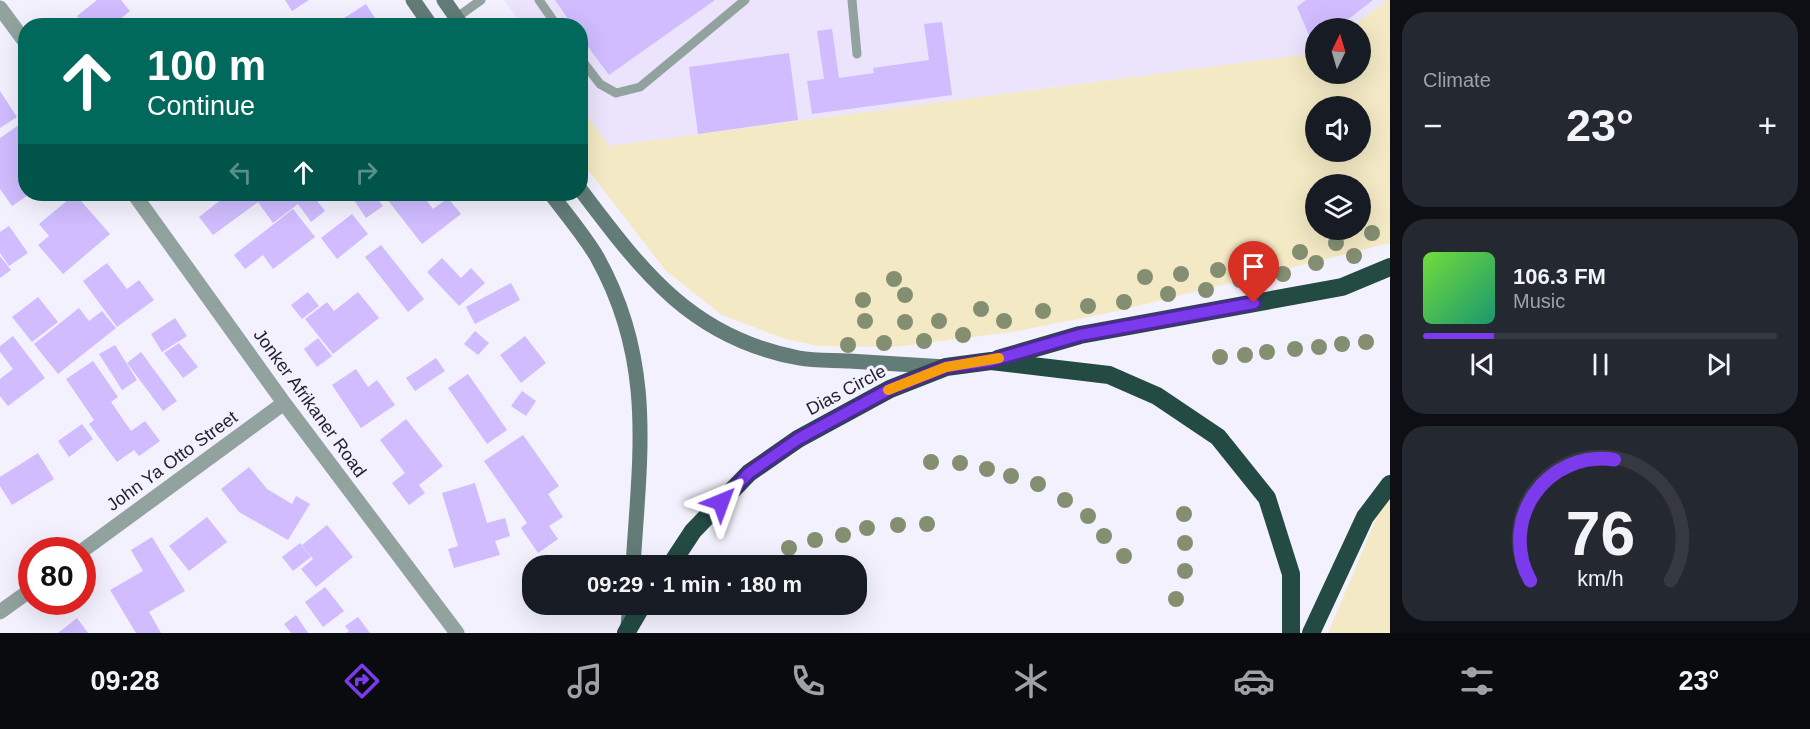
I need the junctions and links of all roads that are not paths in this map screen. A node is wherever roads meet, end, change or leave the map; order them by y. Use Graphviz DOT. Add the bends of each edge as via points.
graph roads {
  1 [pos="413,0"];
  2 [pos="444,0"];
  3 [pos="481,0"];
  4 [pos="539,0"];
  5 [pos="745,0"];
  6 [pos="852,0"];
  7 [pos="0,8"];
  8 [pos="425,18"];
  9 [pos="456,18"];
  10 [pos="463,18"];
  11 [pos="551,18"];
  12 [pos="18,32"];
  13 [pos="857,54"];
  14 [pos="588,68"];
  15 [pos="588,200"];
  16 [pos="139,201"];
  17 [pos="556,201"];
  18 [pos="1390,267"];
  19 [pos="990,361"];
  20 [pos="946,367"];
  21 [pos="284,403"];
  22 [pos="1390,484"];
  23 [pos="96,541"];
  24 [pos="634,555"];
  25 [pos="677,555"];
  26 [pos="18,597"];
  27 [pos="2,607"];
  28 [pos="629,615"];
  29 [pos="636,615"];
  30 [pos="627,630"];
  31 [pos="457,633"];
  32 [pos="1291,633"];
  33 [pos="1311,633"];
  1 -- 8 [label="main road"];
  2 -- 9 [label="main road"];
  3 -- 10 [label="lane"];
  4 -- 11 [label="lane"];
  5 -- 14 [label="lane" via="640,87 616,93 600,84"];
  6 -- 13 [label="lane"];
  7 -- 12 [label="street"];
  15 -- 20 [label="main road" via="660,288 718,330 762,350 801,359"];
  16 -- 21 [label="street, Jonker Afrikaner Road"];
  17 -- 24 [label="main road" via="596,255 636,359 641,435"];
  18 -- 19 [label="highway" via="1342,287 1080,335"];
  19 -- 20 [label="highway, Dias Circle"];
  19 -- 32 [label="highway, Dias Circle" via="1109,375 1157,396 1218,438 1267,498 1291,574"];
  20 -- 25 [label="highway, Dias Circle" via="869,400 798,439 749,473 693,531"];
  21 -- 23 [label="street, John Ya Otto Street"];
  21 -- 31 [label="street, Jonker Afrikaner Road"];
  22 -- 33 [label="highway" via="1365,517"];
  26 -- 27 [label="street"];
  28 -- 30 [label="main road"];
  29 -- 30 [label="highway"];
}
